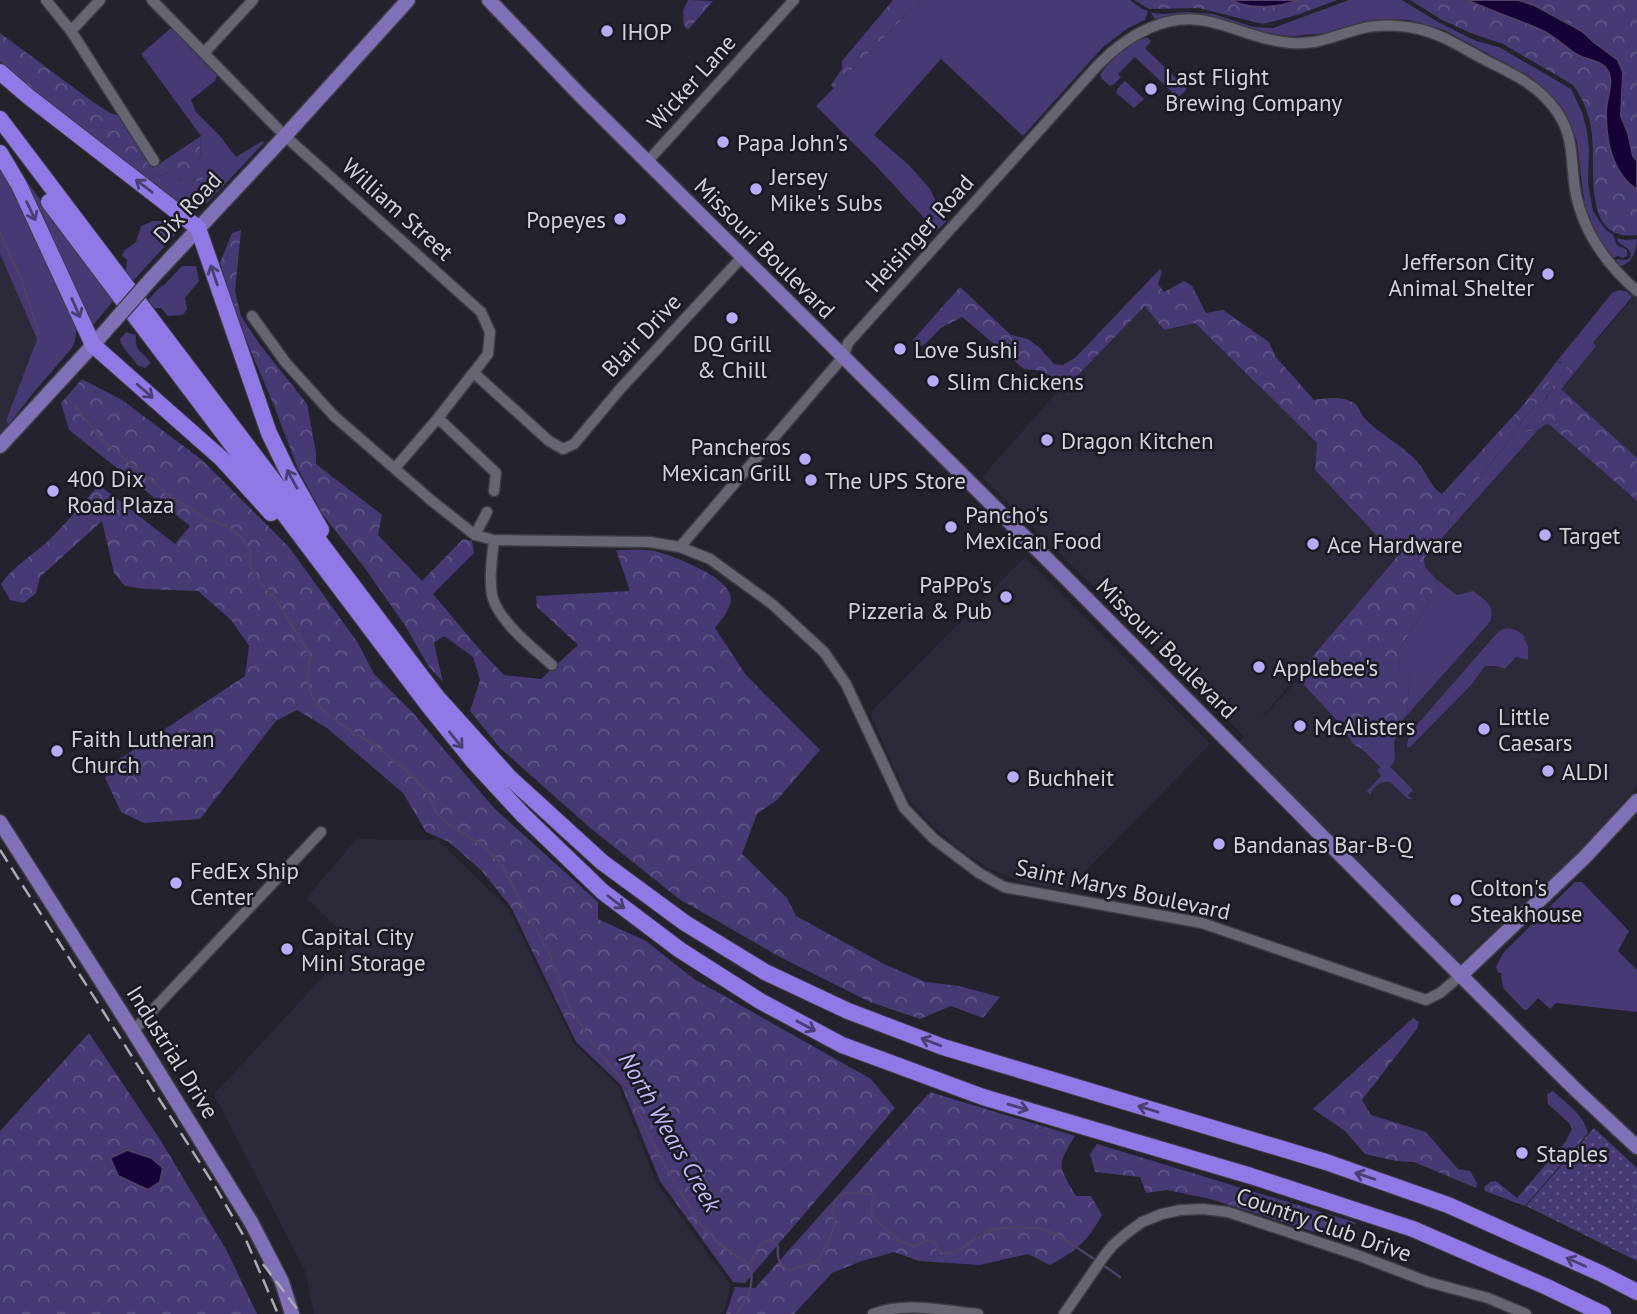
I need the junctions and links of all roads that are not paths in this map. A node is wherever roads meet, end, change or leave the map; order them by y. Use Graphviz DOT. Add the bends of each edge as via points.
graph roads {
  1 [pos="46,0"];
  2 [pos="100,0"];
  3 [pos="152,0"];
  4 [pos="253,0"];
  5 [pos="408,0"];
  6 [pos="489,0"];
  7 [pos="794,0"];
  8 [pos="71,31"];
  9 [pos="204,52"];
  10 [pos="0,72"];
  11 [pos="0,119"];
  12 [pos="0,136"];
  13 [pos="285,136"];
  14 [pos="0,153"];
  15 [pos="154,161"];
  16 [pos="647,162"];
  17 [pos="198,228"];
  18 [pos="742,257"];
  19 [pos="1637,291"];
  20 [pos="252,316"];
  21 [pos="93,345"];
  22 [pos="843,357"];
  23 [pos="474,373"];
  24 [pos="438,418"];
  25 [pos="0,446"];
  26 [pos="394,468"];
  27 [pos="494,491"];
  28 [pos="487,512"];
  29 [pos="475,535"];
  30 [pos="495,540"];
  31 [pos="680,547"];
  32 [pos="343,593"];
  33 [pos="363,602"];
  34 [pos="552,665"];
  35 [pos="1637,801"];
  36 [pos="0,822"];
  37 [pos="321,832"];
  38 [pos="1460,976"];
  39 [pos="133,1031"];
  40 [pos="1637,1147"];
  41 [pos="1637,1293"];
  42 [pos="1524,1313"];
  43 [pos="292,1314"];
  44 [pos="873,1314"];
  45 [pos="978,1314"];
  46 [pos="1064,1314"];
  47 [pos="1602,1314"];
  1 -- 8 [label="street"];
  2 -- 8 [label="street"];
  3 -- 9 [label="street, William Street"];
  4 -- 9 [label="street"];
  5 -- 13 [label="main road, Dix Road"];
  6 -- 16 [label="main road, Missouri Boulevard"];
  7 -- 16 [label="street, Wicker Lane"];
  8 -- 15 [label="street"];
  9 -- 13 [label="street, William Street"];
  17 -- 10 [label="highway, one-way"];
  11 -- 33 [label="highway"];
  12 -- 32 [label="highway"];
  13 -- 17 [label="main road, Dix Road"];
  13 -- 23 [label="street, William Street" via="481,312 490,332 488,354"];
  14 -- 21 [label="highway, one-way"];
  16 -- 18 [label="main road, Missouri Boulevard"];
  17 -- 21 [label="main road, Dix Road, bridge"];
  33 -- 17 [label="highway, one-way" via="269,433"];
  18 -- 22 [label="main road, Missouri Boulevard"];
  18 -- 23 [label="street, Blair Drive" via="574,444 563,449"];
  19 -- 22 [label="street, Heisinger Road" via="1609,264 1590,235 1577,200 1569,138 1552,104 1525,80 1432,33 1404,26 1379,26 1302,44 1265,40 1208,21 1173,21 1154,25 1111,51 848,344"];
  20 -- 26 [label="street, Saint Marys Boulevard" via="286,363 334,416"];
  21 -- 25 [label="main road, Dix Road"];
  21 -- 32 [label="highway, one-way" via="222,459"];
  22 -- 31 [label="street, Heisinger Road"];
  22 -- 38 [label="main road, Missouri Boulevard"];
  23 -- 24 [label="street, William Street"];
  24 -- 26 [label="street, William Street"];
  24 -- 27 [label="street" via="496,473"];
  26 -- 29 [label="street, Saint Marys Boulevard"];
  28 -- 29 [label="street"];
  29 -- 30 [label="street, Saint Marys Boulevard"];
  30 -- 31 [label="street, Saint Marys Boulevard" via="649,542"];
  30 -- 34 [label="street" via="491,572 497,607"];
  31 -- 38 [label="street, Saint Marys Boulevard" via="709,558 772,604 824,652 846,684 904,808 934,839 1004,887 1202,923 1426,1000"];
  32 -- 47 [label="highway, one-way" via="474,762 523,816 603,892 680,950 760,1001 842,1045 983,1097 1251,1175 1413,1229"];
  41 -- 33 [label="highway, one-way" via="1448,1205 1326,1163 943,1047 848,1011 765,972 685,923 602,862 510,778 437,697"];
  35 -- 38 [label="main road"];
  36 -- 39 [label="main road, Industrial Drive"];
  37 -- 39 [label="street"];
  38 -- 40 [label="main road, Missouri Boulevard"];
  39 -- 43 [label="main road, Industrial Drive" via="251,1222 282,1282"];
  42 -- 46 [label="street, Country Club Drive" via="1228,1212 1203,1209 1180,1210 1142,1222 1113,1245"];
  44 -- 45 [label="street" via="903,1307"];
}
